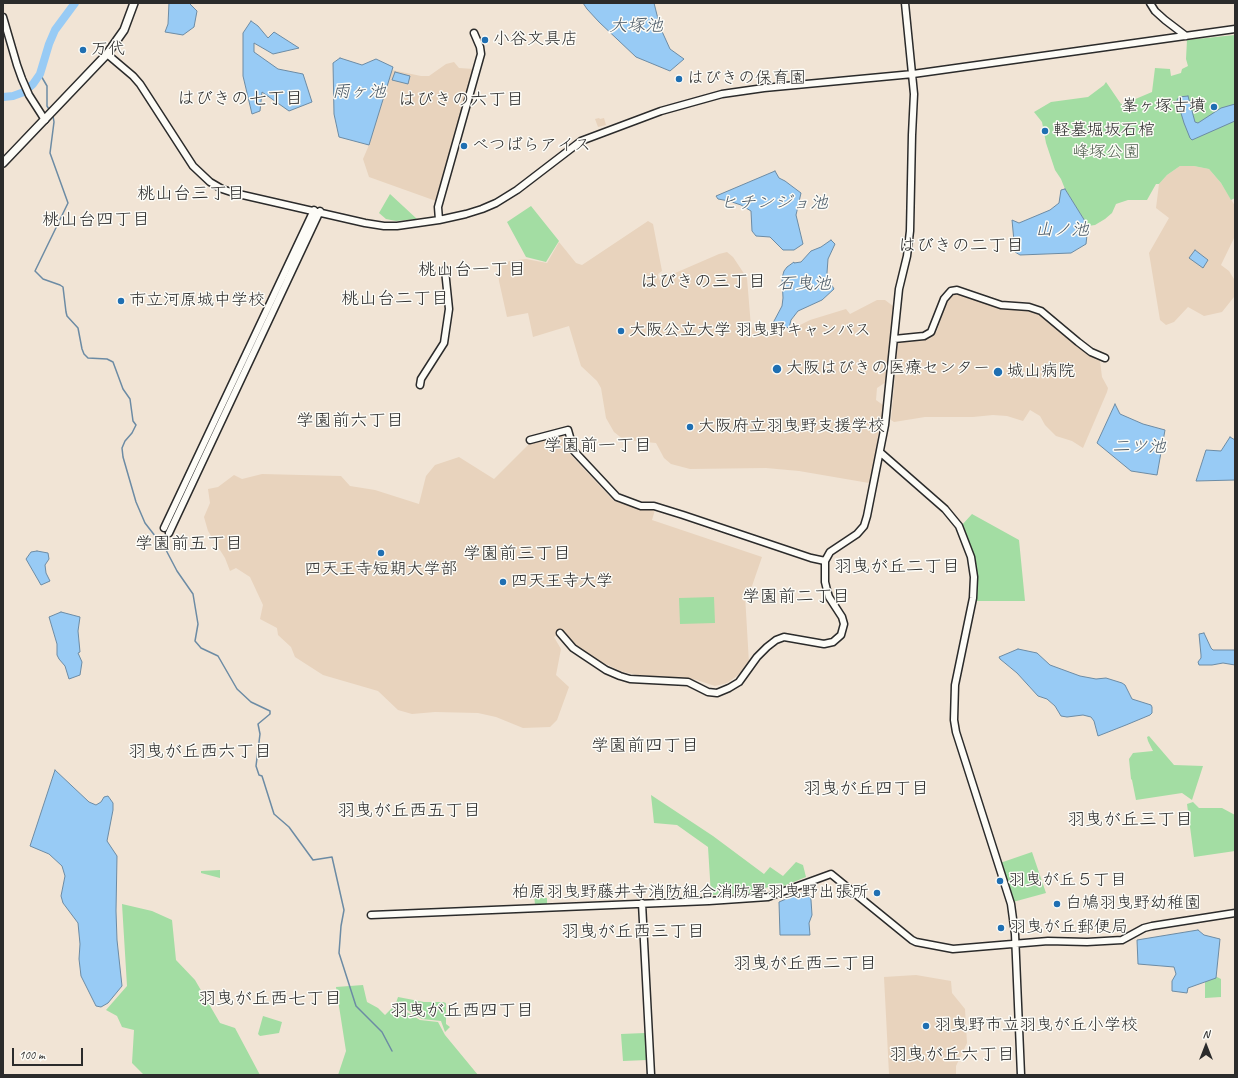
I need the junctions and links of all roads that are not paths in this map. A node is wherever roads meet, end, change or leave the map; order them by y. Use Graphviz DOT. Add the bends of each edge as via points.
graph roads {
  1 [pos="134,3"];
  2 [pos="906,3"];
  3 [pos="1150,3"];
  4 [pos="3,17"];
  5 [pos="1235,29"];
  6 [pos="474,34"];
  7 [pos="1186,36"];
  8 [pos="107,54"];
  9 [pos="913,74"];
  10 [pos="49,116"];
  11 [pos="3,163"];
  12 [pos="317,211"];
  13 [pos="440,220"];
  14 [pos="445,270"];
  15 [pos="894,339"];
  16 [pos="1105,358"];
  17 [pos="420,385"];
  18 [pos="530,440"];
  19 [pos="881,453"];
  20 [pos="166,531"];
  21 [pos="825,561"];
  22 [pos="560,633"];
  23 [pos="642,903"];
  24 [pos="1235,913"];
  25 [pos="370,915"];
  26 [pos="1015,944"];
  27 [pos="651,1075"];
  28 [pos="1021,1075"];
  1 -- 8 [label="main road" via="124,30"];
  2 -- 9 [label="street"];
  3 -- 7 [label="street" via="1155,11"];
  4 -- 10 [label="street" via="29,95"];
  5 -- 7 [label="street"];
  6 -- 13 [label="street" via="481,54 438,206"];
  7 -- 9 [label="street"];
  8 -- 10 [label="main road"];
  8 -- 12 [label="street" via="140,84 193,166 210,182 234,193"];
  9 -- 13 [label="street" via="745,90 680,105 586,138 496,203"];
  9 -- 15 [label="street" via="910,231 899,289"];
  10 -- 11 [label="main road"];
  12 -- 13 [label="street" via="384,226"];
  12 -- 20 [label="street"];
  14 -- 17 [label="street" via="449,309 444,343 421,379"];
  15 -- 16 [label="street" via="924,336 931,332 944,299 951,291 957,290 1001,305 1029,307 1041,311 1091,352"];
  15 -- 19 [label="street"];
  18 -- 21 [label="street" via="568,430 574,451 617,497 641,506 654,506"];
  19 -- 21 [label="street" via="864,526 830,552"];
  19 -- 26 [label="street" via="945,509 959,526 971,557 974,577 973,598 956,685 954,720 1012,904"];
  21 -- 22 [label="street" via="825,582 829,597 844,624 841,635 833,642 824,644 784,637 776,640 757,657 739,682 717,693 708,692 688,682 630,679 620,676 606,670 573,648"];
  23 -- 25 [label="street"];
  23 -- 26 [label="street" via="768,897 831,874 916,942 953,949"];
  23 -- 27 [label="street"];
  24 -- 26 [label="street" via="1152,926 1122,940"];
  26 -- 28 [label="street"];
}
